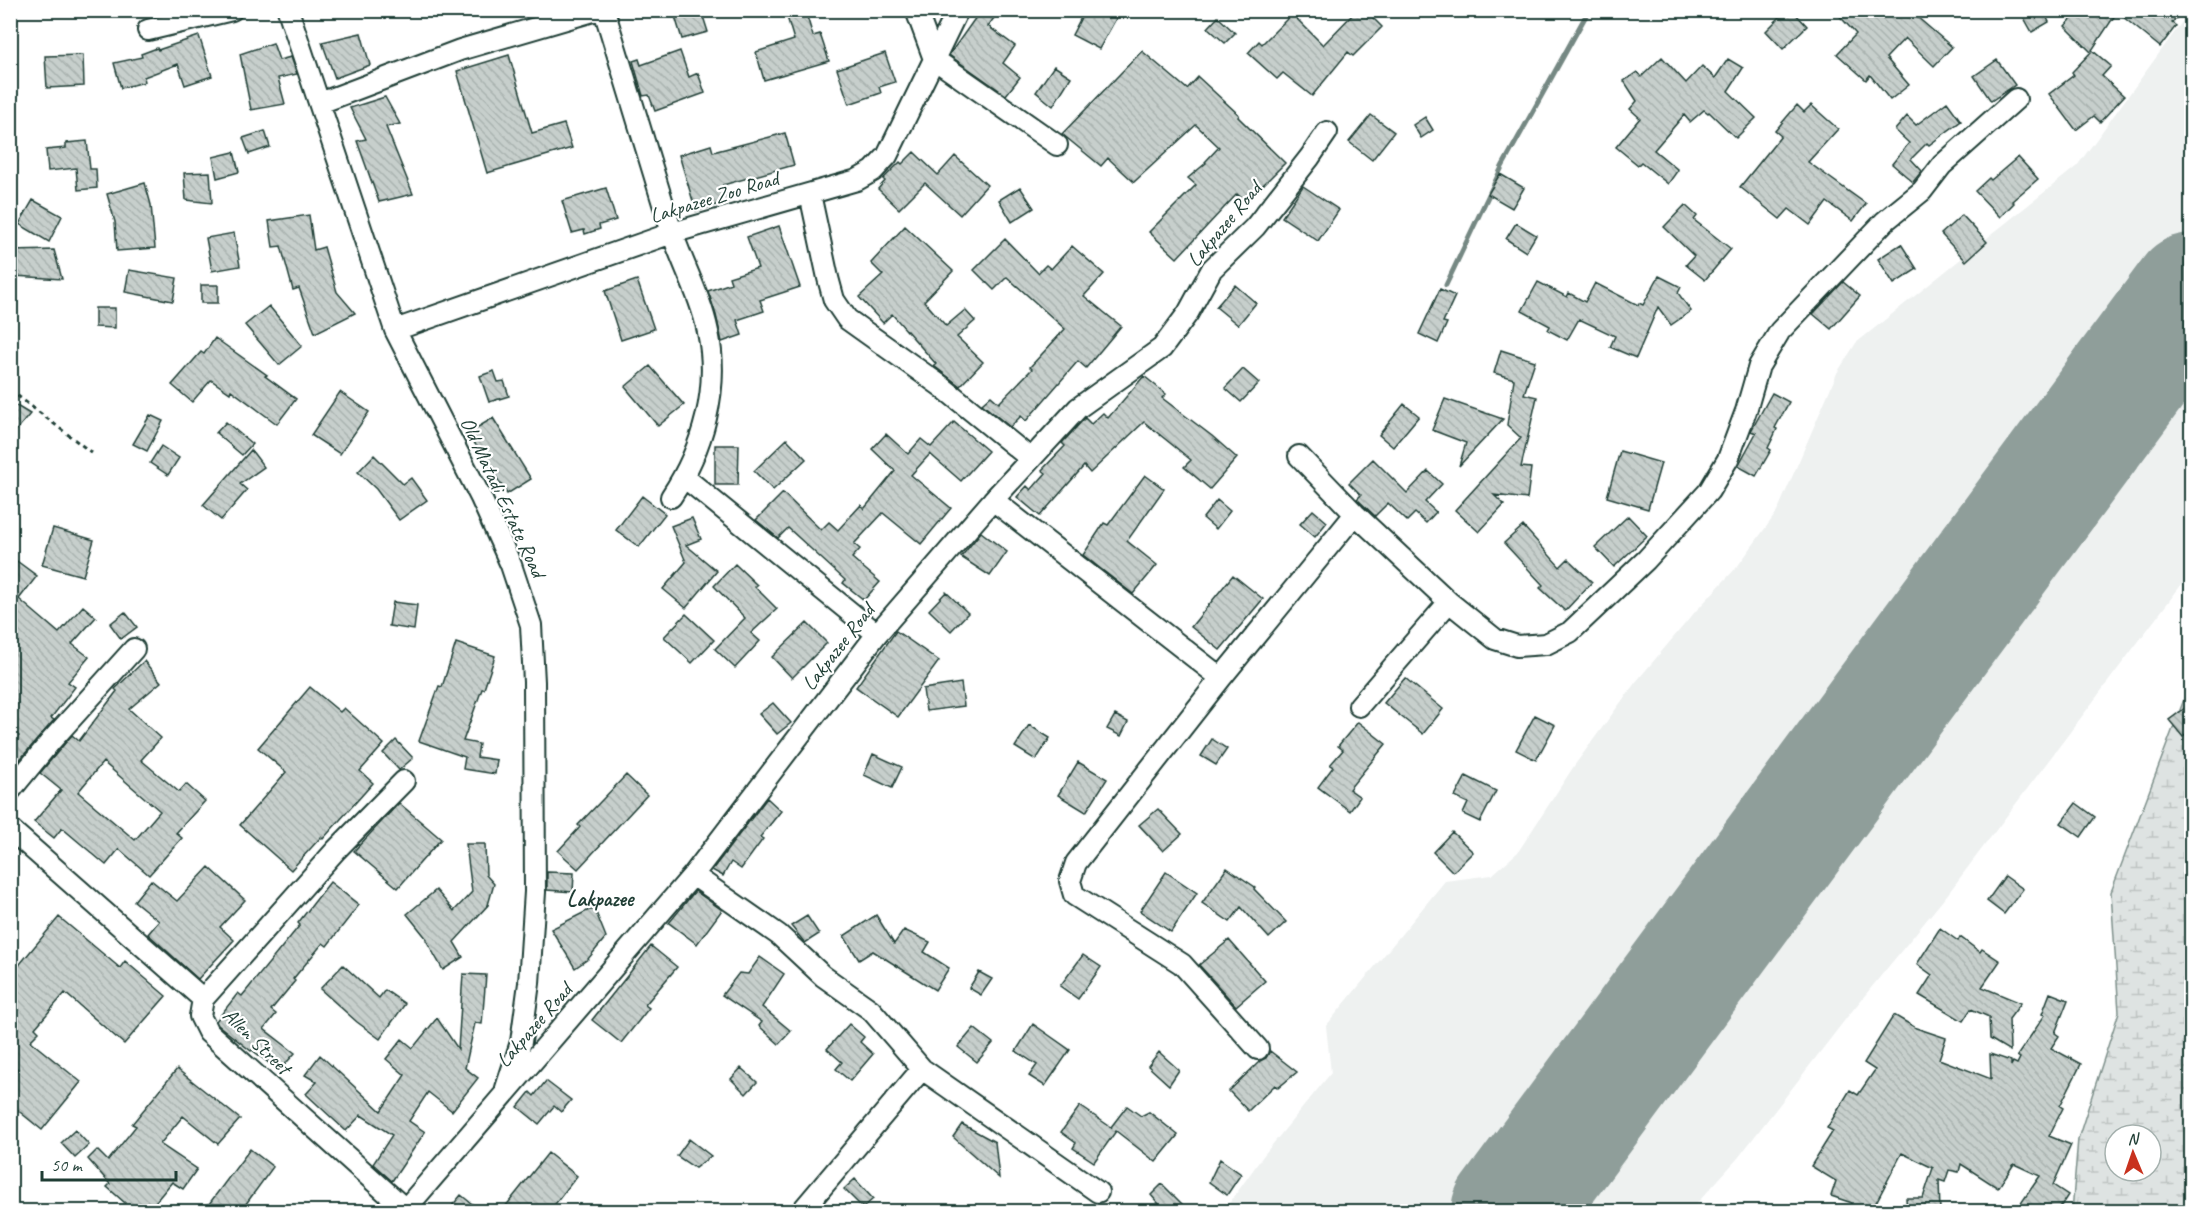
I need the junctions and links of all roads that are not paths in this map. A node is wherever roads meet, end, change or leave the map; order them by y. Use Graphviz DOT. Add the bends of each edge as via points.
graph roads {
  1 [pos="232,10"];
  2 [pos="288,10"];
  3 [pos="597,10"];
  4 [pos="604,10"];
  5 [pos="916,10"];
  6 [pos="958,10"];
  7 [pos="148,30"];
  8 [pos="934,59"];
  9 [pos="2016,99"];
  10 [pos="320,103"];
  11 [pos="1327,132"];
  12 [pos="1057,145"];
  13 [pos="810,194"];
  14 [pos="672,233"];
  15 [pos="395,330"];
  16 [pos="1299,456"];
  17 [pos="1031,459"];
  18 [pos="684,477"];
  19 [pos="671,497"];
  20 [pos="993,500"];
  21 [pos="1355,514"];
  22 [pos="1449,602"];
  23 [pos="877,634"];
  24 [pos="134,649"];
  25 [pos="1221,678"];
  26 [pos="1359,706"];
  27 [pos="404,781"];
  28 [pos="10,791"];
  29 [pos="10,829"];
  30 [pos="693,875"];
  31 [pos="203,999"];
  32 [pos="1258,1049"];
  33 [pos="922,1069"];
  34 [pos="502,1098"];
  35 [pos="1098,1192"];
  36 [pos="404,1210"];
  37 [pos="801,1212"];
  1 -- 7 [label="street"];
  2 -- 10 [label="street, Old Matadi Estate Road"];
  3 -- 10 [label="street" via="460,50"];
  4 -- 14 [label="street"];
  5 -- 8 [label="street"];
  6 -- 8 [label="street, Lakpazee Zoo Road"];
  8 -- 12 [label="street"];
  8 -- 13 [label="street, Lakpazee Zoo Road" via="887,156 857,180"];
  9 -- 22 [label="street" via="1942,165 1922,191 1885,221 1780,331 1759,366 1728,459 1709,490 1646,560 1570,632 1546,644 1517,646 1495,639"];
  10 -- 15 [label="street, Old Matadi Estate Road"];
  11 -- 17 [label="street, Lakpazee Road" via="1255,227 1212,269 1188,313 1162,348 1078,408"];
  13 -- 14 [label="street, Lakpazee Zoo Road"];
  13 -- 17 [label="street" via="834,300 847,319 941,386"];
  14 -- 15 [label="street, Lakpazee Zoo Road"];
  14 -- 18 [label="street" via="699,301 712,361 702,437"];
  15 -- 34 [label="street, Old Matadi Estate Road" via="481,498 511,565 531,625 535,892 530,983 521,1042"];
  16 -- 21 [label="street"];
  17 -- 20 [label="street, Lakpazee Road"];
  18 -- 19 [label="street"];
  18 -- 23 [label="street"];
  20 -- 23 [label="street, Lakpazee Road"];
  20 -- 25 [label="street"];
  21 -- 22 [label="street"];
  21 -- 25 [label="street"];
  22 -- 26 [label="street"];
  23 -- 30 [label="street, Lakpazee Road"];
  24 -- 28 [label="street"];
  25 -- 32 [label="street" via="1076,863 1070,881 1074,895 1182,964"];
  27 -- 31 [label="street" via="336,850"];
  29 -- 31 [label="street, Allen Street"];
  30 -- 33 [label="street" via="779,935 823,976 871,1010"];
  30 -- 34 [label="street, Lakpazee Road"];
  31 -- 36 [label="street, Allen Street" via="200,1016 208,1032"];
  33 -- 35 [label="street"];
  33 -- 37 [label="street"];
  34 -- 36 [label="street, Lakpazee Road"];
}
